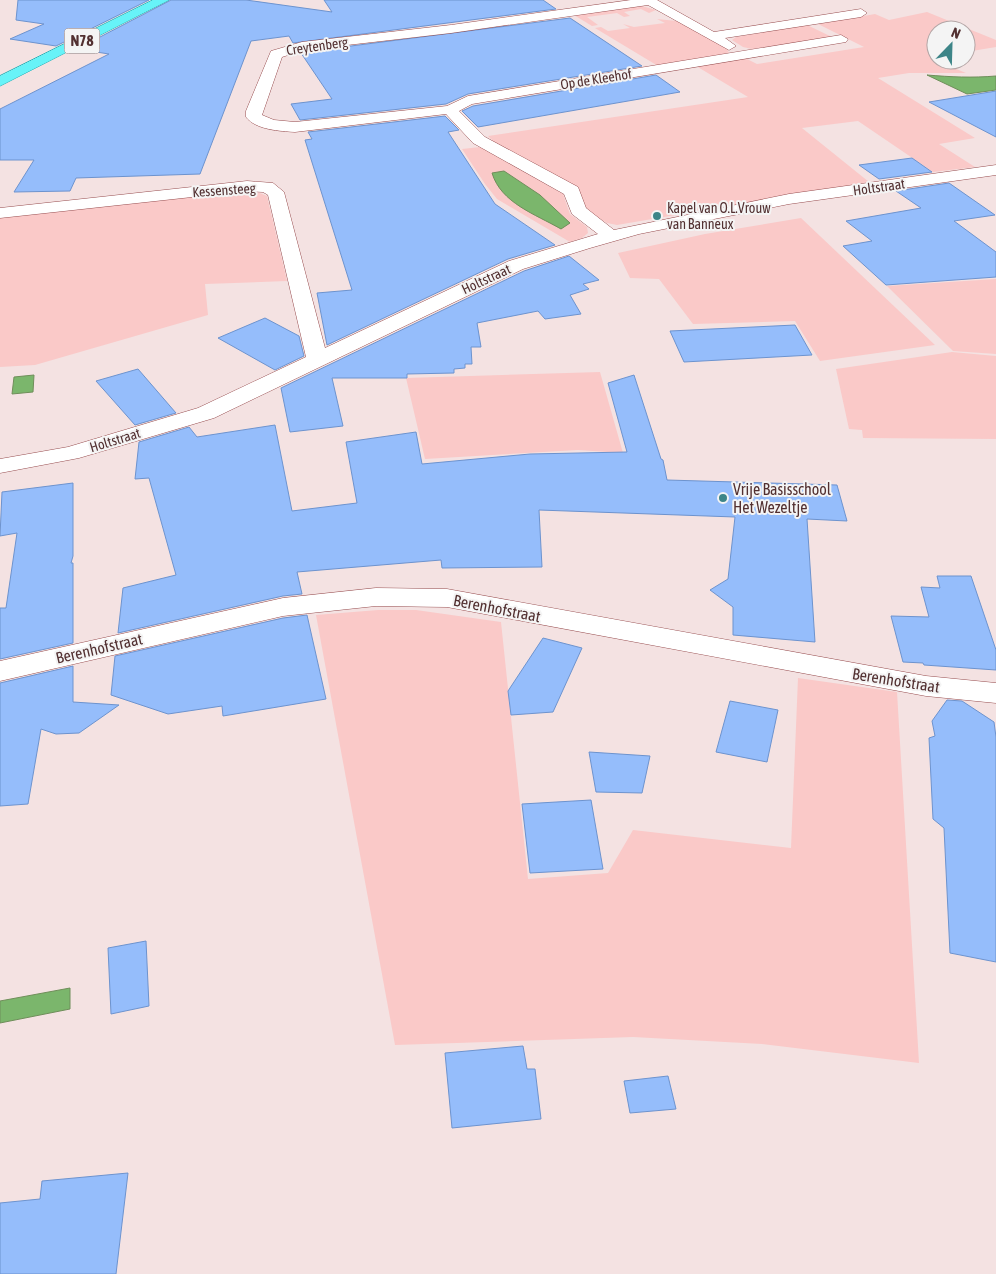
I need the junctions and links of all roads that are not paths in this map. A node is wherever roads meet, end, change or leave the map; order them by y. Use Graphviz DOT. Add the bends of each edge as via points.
graph roads {
  1 [pos="163,0"];
  2 [pos="649,1"];
  3 [pos="861,13"];
  4 [pos="673,14"];
  5 [pos="654,16"];
  6 [pos="805,22"];
  7 [pos="713,36"];
  8 [pos="745,55"];
  9 [pos="0,82"];
  10 [pos="450,110"];
  11 [pos="996,170"];
  12 [pos="0,213"];
  13 [pos="611,236"];
  14 [pos="317,358"];
  15 [pos="0,466"];
  16 [pos="0,671"];
  17 [pos="996,693"];
  1 -- 9 [label="main road, N78"];
  2 -- 4 [label="street"];
  2 -- 10 [label="street, Creytenberg" via="451,30 281,50 276,54 254,116 278,126 295,127"];
  3 -- 6 [label="street"];
  4 -- 5 [label="street"];
  4 -- 7 [label="street"];
  6 -- 7 [label="street"];
  6 -- 8 [label="street, Op de Kleehof" via="841,39"];
  7 -- 8 [label="street"];
  8 -- 10 [label="street, Op de Kleehof" via="468,100"];
  10 -- 13 [label="street" via="479,140 572,191 578,210"];
  11 -- 13 [label="street, Holtstraat" via="789,199"];
  12 -- 14 [label="street, Kessensteeg" via="247,186 276,192"];
  13 -- 14 [label="street, Holtstraat" via="516,265"];
  14 -- 15 [label="street, Holtstraat" via="206,413 71,453"];
  16 -- 17 [label="street, Berenhofstraat" via="283,607 376,597 447,598 926,686"];
}
